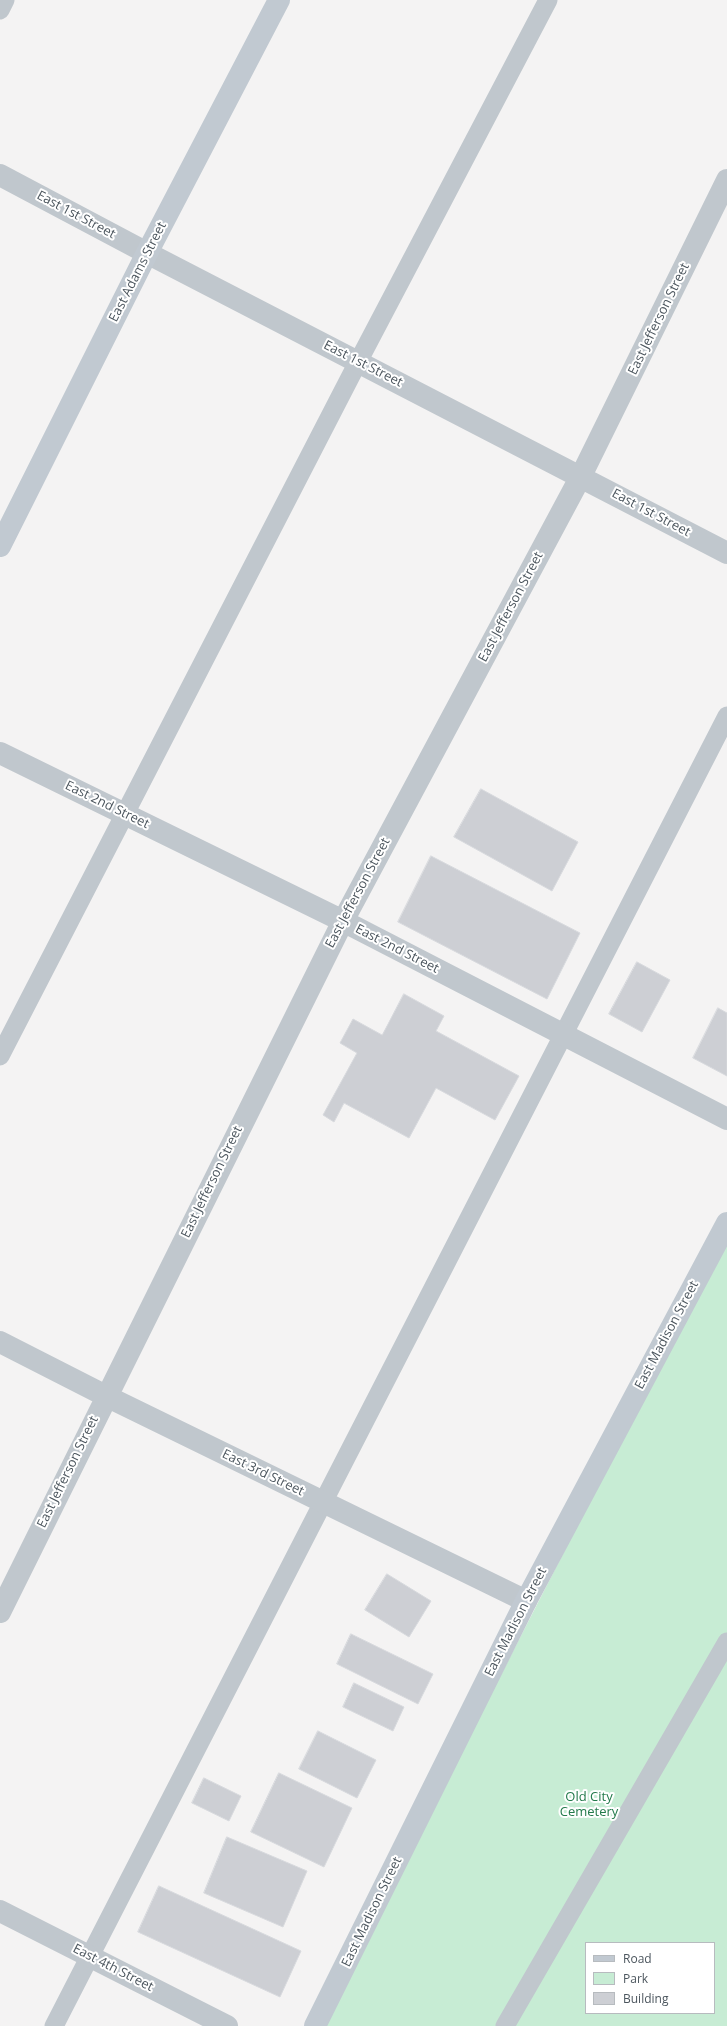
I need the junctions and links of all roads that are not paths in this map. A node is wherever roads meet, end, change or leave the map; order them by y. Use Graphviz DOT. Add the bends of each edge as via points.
graph roads {
  1 [pos="5,0"];
  2 [pos="279,0"];
  3 [pos="548,0"];
  4 [pos="0,10"];
  5 [pos="0,175"];
  6 [pos="727,180"];
  7 [pos="147,253"];
  8 [pos="358,362"];
  9 [pos="581,476"];
  10 [pos="0,546"];
  11 [pos="727,553"];
  12 [pos="727,716"];
  13 [pos="0,753"];
  14 [pos="125,814"];
  15 [pos="342,921"];
  16 [pos="563,1034"];
  17 [pos="0,1056"];
  18 [pos="727,1119"];
  19 [pos="727,1223"];
  20 [pos="0,1342"];
  21 [pos="106,1396"];
  22 [pos="323,1502"];
  23 [pos="526,1601"];
  24 [pos="0,1612"];
  25 [pos="727,1642"];
  26 [pos="0,1911"];
  27 [pos="89,1956"];
  28 [pos="54,2026"];
  29 [pos="227,2026"];
  30 [pos="315,2026"];
  31 [pos="505,2026"];
  1 -- 4 [label="lane"];
  2 -- 7 [label="main road, East Adams Street"];
  3 -- 8 [label="lane"];
  5 -- 7 [label="street, East 1st Street"];
  6 -- 9 [label="street, East Jefferson Street"];
  7 -- 8 [label="street, East 1st Street"];
  7 -- 10 [label="main road, East Adams Street"];
  8 -- 9 [label="street, East 1st Street"];
  8 -- 14 [label="lane"];
  9 -- 11 [label="street, East 1st Street"];
  9 -- 15 [label="street, East Jefferson Street"];
  12 -- 16 [label="lane"];
  13 -- 14 [label="street, East 2nd Street"];
  14 -- 15 [label="street, East 2nd Street"];
  14 -- 17 [label="lane"];
  15 -- 16 [label="street, East 2nd Street"];
  15 -- 21 [label="street, East Jefferson Street"];
  16 -- 18 [label="street, East 2nd Street"];
  16 -- 22 [label="lane"];
  19 -- 23 [label="main road, East Madison Street"];
  20 -- 21 [label="street, East 3rd Street"];
  21 -- 22 [label="street, East 3rd Street"];
  21 -- 24 [label="street, East Jefferson Street"];
  22 -- 23 [label="street, East 3rd Street"];
  22 -- 27 [label="lane"];
  23 -- 30 [label="main road, East Madison Street"];
  25 -- 31 [label="lane"];
  26 -- 27 [label="street, East 4th Street"];
  27 -- 28 [label="lane"];
  27 -- 29 [label="street, East 4th Street"];
}
